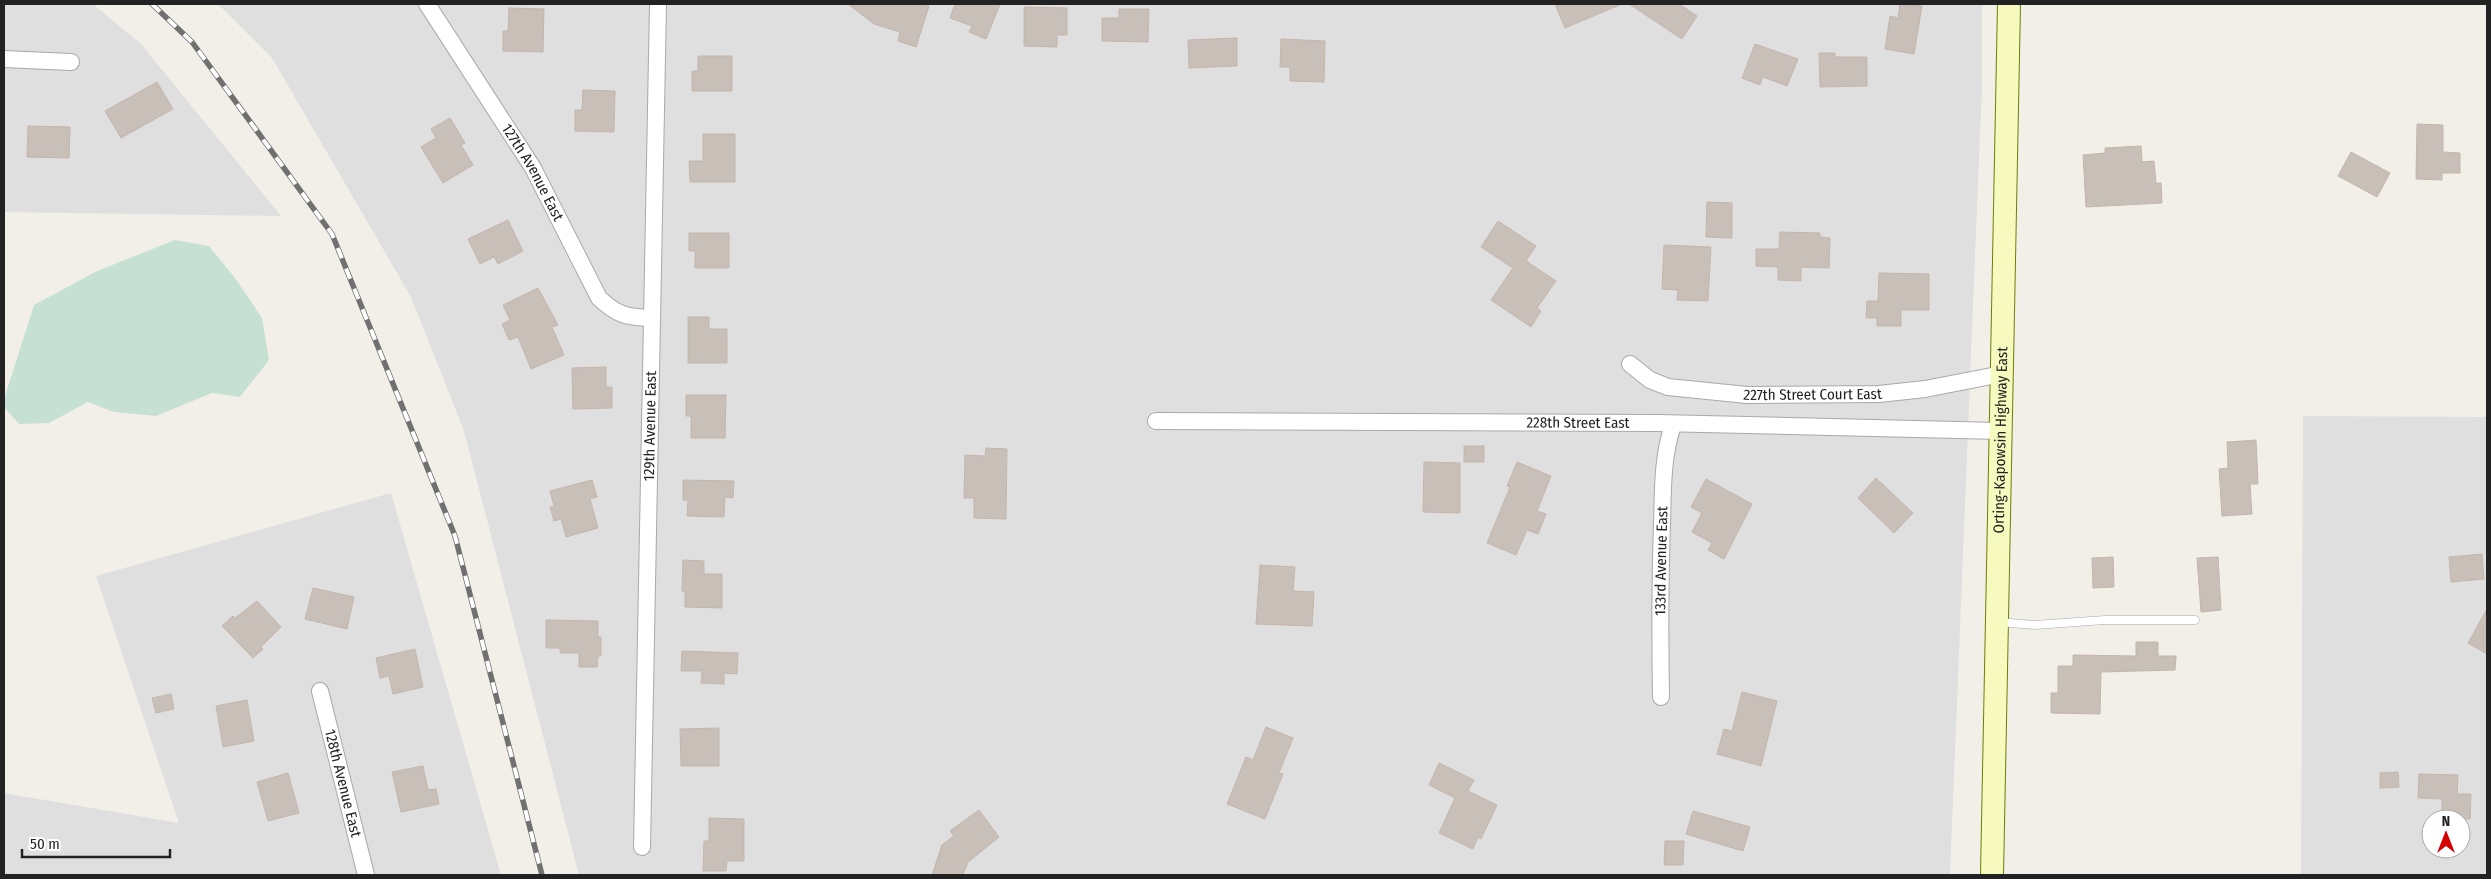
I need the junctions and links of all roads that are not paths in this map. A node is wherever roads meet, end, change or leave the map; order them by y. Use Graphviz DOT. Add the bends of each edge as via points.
graph roads {
  1 [pos="427,4"];
  2 [pos="658,4"];
  3 [pos="2009,4"];
  4 [pos="4,59"];
  5 [pos="71,62"];
  6 [pos="650,318"];
  7 [pos="1630,364"];
  8 [pos="2002,374"];
  9 [pos="1156,421"];
  10 [pos="1673,425"];
  11 [pos="2000,431"];
  12 [pos="2195,620"];
  13 [pos="1997,622"];
  14 [pos="320,691"];
  15 [pos="1661,697"];
  16 [pos="642,847"];
  17 [pos="366,875"];
  18 [pos="1992,875"];
  1 -- 6 [label="street, 127th Avenue East" via="533,168 599,298 626,317"];
  2 -- 6 [label="street, 129th Avenue East"];
  3 -- 8 [label="main road, Orting-Kapowsin Highway East"];
  4 -- 5 [label="street"];
  6 -- 16 [label="street, 129th Avenue East"];
  7 -- 8 [label="street, 227th Street Court East" via="1650,380 1668,387 1747,395 1879,394"];
  8 -- 11 [label="main road, Orting-Kapowsin Highway East"];
  9 -- 10 [label="street, 228th Street East"];
  10 -- 11 [label="street, 228th Street East"];
  10 -- 15 [label="street, 133rd Avenue East" via="1666,444 1664,480 1660,587"];
  11 -- 13 [label="main road, Orting-Kapowsin Highway East"];
  12 -- 13 [label="lane" via="2106,620 2035,625"];
  13 -- 18 [label="main road, Orting-Kapowsin Highway East"];
  14 -- 17 [label="street, 128th Avenue East"];
}
